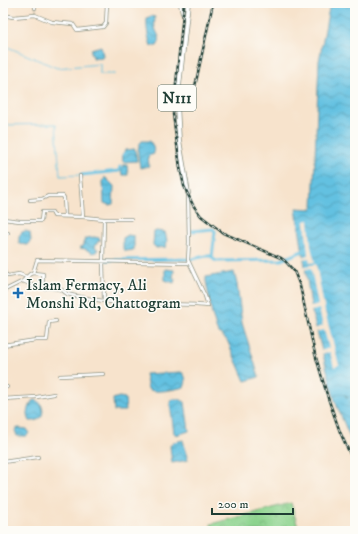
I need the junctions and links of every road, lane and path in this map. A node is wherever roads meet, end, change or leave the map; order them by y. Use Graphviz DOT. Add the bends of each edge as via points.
graph roads {
  1 [pos="35,3"];
  2 [pos="107,3"];
  3 [pos="180,3"];
  4 [pos="188,3"];
  5 [pos="35,8"];
  6 [pos="3,15"];
  7 [pos="186,20"];
  8 [pos="80,176"];
  9 [pos="188,193"];
  10 [pos="30,200"];
  11 [pos="66,215"];
  12 [pos="83,216"];
  13 [pos="3,219"];
  14 [pos="104,219"];
  15 [pos="131,219"];
  16 [pos="3,233"];
  17 [pos="8,233"];
  18 [pos="188,260"];
  19 [pos="103,262"];
  20 [pos="3,267"];
  21 [pos="33,273"];
  22 [pos="26,278"];
  23 [pos="23,281"];
  24 [pos="43,282"];
  25 [pos="3,291"];
  26 [pos="104,301"];
  27 [pos="56,321"];
  28 [pos="3,345"];
  29 [pos="103,374"];
  30 [pos="60,376"];
  31 [pos="7,387"];
  32 [pos="3,388"];
  33 [pos="54,394"];
  34 [pos="3,398"];
  35 [pos="38,457"];
  36 [pos="3,462"];
  1 -- 5 [label="street"];
  2 -- 6 [label="street" via="106,24 103,28 77,30 73,24 52,22 35,14 13,17"];
  3 -- 7 [label="street"];
  4 -- 7 [label="highway, N111"];
  7 -- 9 [label="highway, N111" via="177,105 180,146"];
  8 -- 12 [label="street"];
  9 -- 18 [label="street"];
  10 -- 11 [label="street" via="63,196"];
  11 -- 12 [label="street"];
  11 -- 13 [label="street" via="53,216 52,212 42,212 41,220"];
  12 -- 14 [label="street"];
  14 -- 15 [label="street"];
  14 -- 19 [label="street"];
  16 -- 17 [label="street"];
  18 -- 19 [label="street"];
  18 -- 26 [label="street" via="208,306"];
  19 -- 21 [label="street" via="37,260"];
  19 -- 26 [label="street"];
  20 -- 22 [label="street" via="8,276 20,274"];
  21 -- 22 [label="street"];
  21 -- 24 [label="street" via="43,274"];
  22 -- 23 [label="street"];
  23 -- 25 [label="street"];
  23 -- 26 [label="street" via="37,288 58,288 67,294"];
  27 -- 28 [label="street" via="49,322 47,340"];
  29 -- 30 [label="street"];
  31 -- 32 [label="street"];
  33 -- 34 [label="street"];
  35 -- 36 [label="street"];
}
